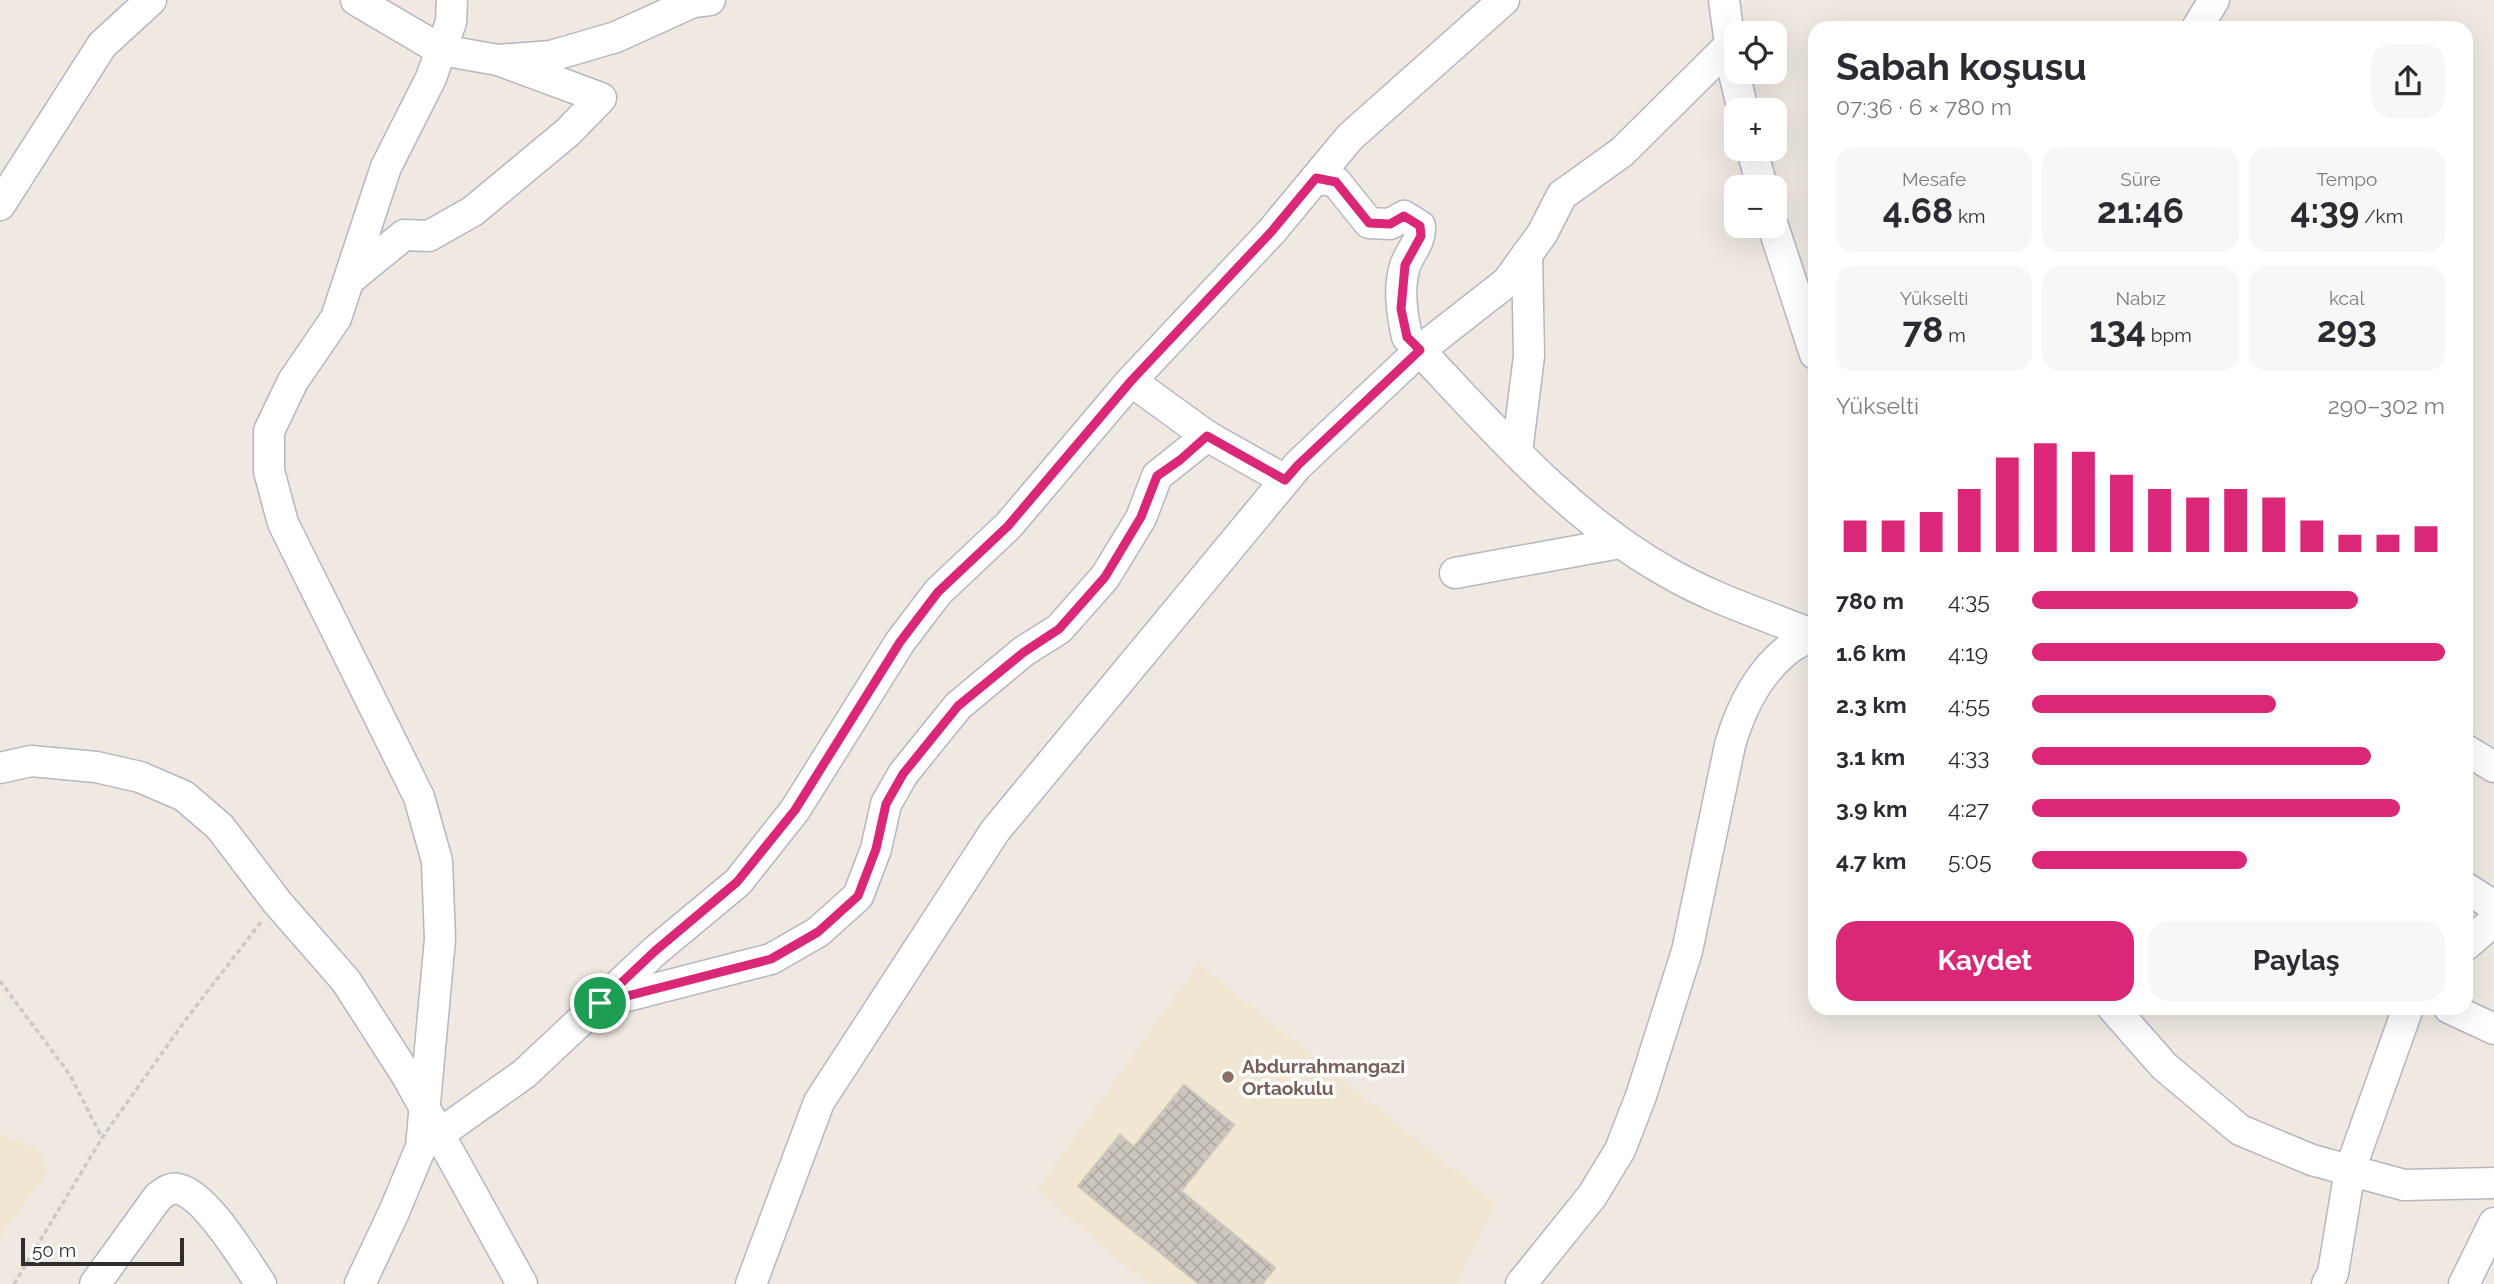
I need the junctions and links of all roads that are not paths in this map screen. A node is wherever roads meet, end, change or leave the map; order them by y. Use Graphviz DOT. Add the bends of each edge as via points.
graph roads {
  1 [pos="151,0"];
  2 [pos="356,0"];
  3 [pos="452,0"];
  4 [pos="710,0"];
  5 [pos="1504,0"];
  6 [pos="1724,0"];
  7 [pos="2214,0"];
  8 [pos="1727,21"];
  9 [pos="2201,21"];
  10 [pos="441,50"];
  11 [pos="1724,52"];
  12 [pos="498,60"];
  13 [pos="1316,178"];
  14 [pos="0,205"];
  15 [pos="1777,238"];
  16 [pos="1527,254"];
  17 [pos="349,280"];
  18 [pos="1808,333"];
  19 [pos="1420,350"];
  20 [pos="1131,381"];
  21 [pos="1207,436"];
  22 [pos="1517,452"];
  23 [pos="1285,480"];
  24 [pos="1620,543"];
  25 [pos="1455,573"];
  26 [pos="1808,632"];
  27 [pos="1808,638"];
  28 [pos="2473,754"];
  29 [pos="2494,767"];
  30 [pos="0,768"];
  31 [pos="2473,892"];
  32 [pos="2494,906"];
  33 [pos="2494,921"];
  34 [pos="2473,939"];
  35 [pos="600,1003"];
  36 [pos="2119,1015"];
  37 [pos="2405,1015"];
  38 [pos="2464,1015"];
  39 [pos="2494,1029"];
  40 [pos="424,1108"];
  41 [pos="430,1141"];
  42 [pos="2350,1170"];
  43 [pos="2494,1183"];
  44 [pos="2494,1223"];
  45 [pos="95,1284"];
  46 [pos="261,1284"];
  47 [pos="360,1284"];
  48 [pos="522,1284"];
  49 [pos="751,1284"];
  50 [pos="1521,1284"];
  51 [pos="2326,1284"];
  52 [pos="2464,1284"];
  1 -- 14 [label="street" via="102,45"];
  2 -- 10 [label="street"];
  3 -- 10 [label="street" via="451,22"];
  4 -- 12 [label="street" via="551,56"];
  5 -- 13 [label="street" via="1350,136"];
  6 -- 8 [label="street"];
  7 -- 9 [label="street"];
  10 -- 12 [label="street"];
  10 -- 17 [label="street" via="432,78 386,167"];
  11 -- 16 [label="street" via="1622,152 1562,195"];
  12 -- 17 [label="street" via="601,99 473,211 429,236 404,235"];
  13 -- 19 [label="street" via="1336,182 1369,223 1390,224 1404,216 1420,226 1421,236 1405,265 1401,309 1407,337"];
  13 -- 20 [label="street"];
  15 -- 18 [label="street"];
  16 -- 19 [label="street" via="1507,282"];
  16 -- 22 [label="street" via="1529,356"];
  17 -- 40 [label="street" via="336,318 293,381 269,432 269,471 283,523 419,797 437,861 440,939"];
  19 -- 22 [label="street"];
  19 -- 23 [label="street"];
  20 -- 21 [label="street"];
  20 -- 35 [label="street" via="1008,526 938,592 900,642 795,810 737,882"];
  21 -- 23 [label="street"];
  21 -- 35 [label="street" via="1157,476 1141,517 1105,577 1059,629 958,706 903,774 886,804 876,849 858,896 818,932 771,959"];
  22 -- 24 [label="street" via="1577,510"];
  23 -- 49 [label="street" via="995,831 819,1102"];
  24 -- 25 [label="street"];
  24 -- 26 [label="street" via="1706,592"];
  27 -- 50 [label="street" via="1771,666 1736,724 1687,951 1620,1150 1579,1214"];
  28 -- 29 [label="street"];
  30 -- 40 [label="street" via="31,761 96,767 140,777 184,796 220,827 346,981"];
  31 -- 32 [label="street"];
  33 -- 34 [label="street"];
  35 -- 41 [label="street" via="524,1074"];
  36 -- 42 [label="street" via="2164,1066 2240,1130 2312,1160"];
  37 -- 42 [label="street"];
  38 -- 39 [label="street"];
  40 -- 41 [label="street"];
  41 -- 47 [label="street"];
  41 -- 48 [label="street"];
  42 -- 43 [label="street" via="2404,1185"];
  42 -- 51 [label="street" via="2333,1273"];
  44 -- 52 [label="street"];
  45 -- 46 [label="street" via="159,1197 178,1189 210,1211"];
}
